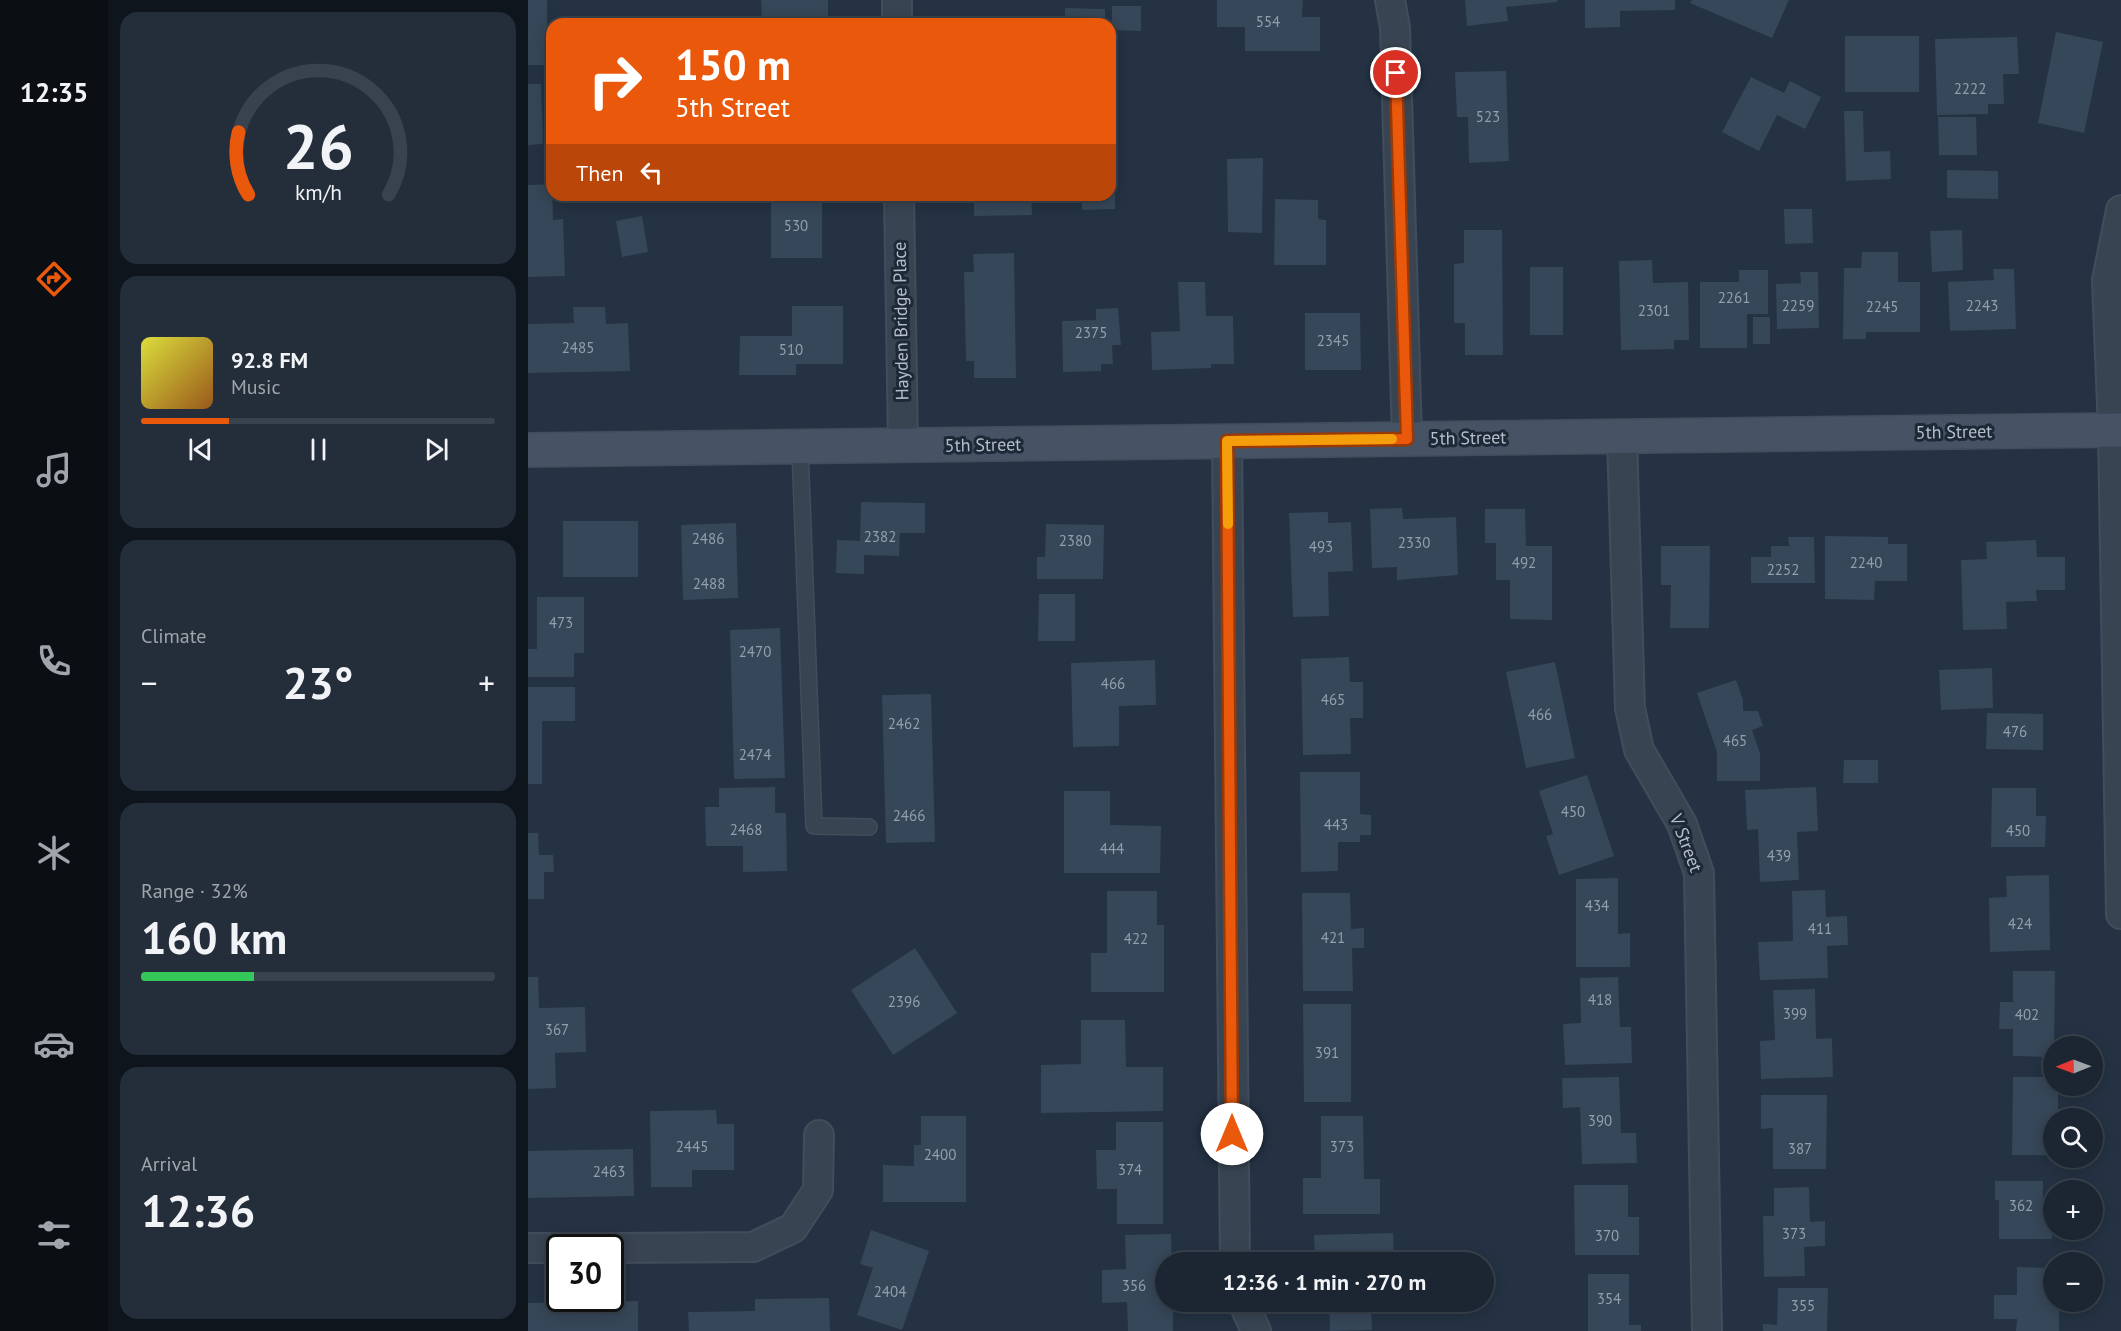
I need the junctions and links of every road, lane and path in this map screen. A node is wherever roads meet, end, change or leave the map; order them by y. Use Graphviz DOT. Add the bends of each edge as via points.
graph roads {
  1 [pos="897,0"];
  2 [pos="1390,0"];
  3 [pos="897,18"];
  4 [pos="899,201"];
  5 [pos="2121,210"];
  6 [pos="2117,430"];
  7 [pos="1622,436"];
  8 [pos="1407,439"];
  9 [pos="1227,441"];
  10 [pos="903,446"];
  11 [pos="800,447"];
  12 [pos="528,450"];
  13 [pos="869,827"];
  14 [pos="2121,914"];
  15 [pos="819,1135"];
  16 [pos="528,1248"];
  17 [pos="546,1248"];
  18 [pos="624,1248"];
  19 [pos="1235,1252"];
  20 [pos="1247,1312"];
  21 [pos="1256,1331"];
  22 [pos="1707,1331"];
  1 -- 3 [label="street"];
  2 -- 8 [label="street" via="1395,28"];
  4 -- 10 [label="street, Hayden Bridge Place"];
  5 -- 6 [label="street" via="2108,280"];
  6 -- 7 [label="main road, 5th Street"];
  6 -- 14 [label="street"];
  7 -- 8 [label="main road, 5th Street"];
  7 -- 22 [label="street, V Street" via="1630,708 1639,750 1682,824 1699,873"];
  8 -- 9 [label="main road, 5th Street"];
  9 -- 10 [label="main road, 5th Street"];
  9 -- 19 [label="street"];
  10 -- 11 [label="main road, 5th Street"];
  11 -- 12 [label="main road, 5th Street"];
  11 -- 13 [label="lane" via="814,826"];
  15 -- 18 [label="street" via="818,1190 793,1228 753,1247"];
  16 -- 17 [label="street"];
  20 -- 21 [label="street"];
}
